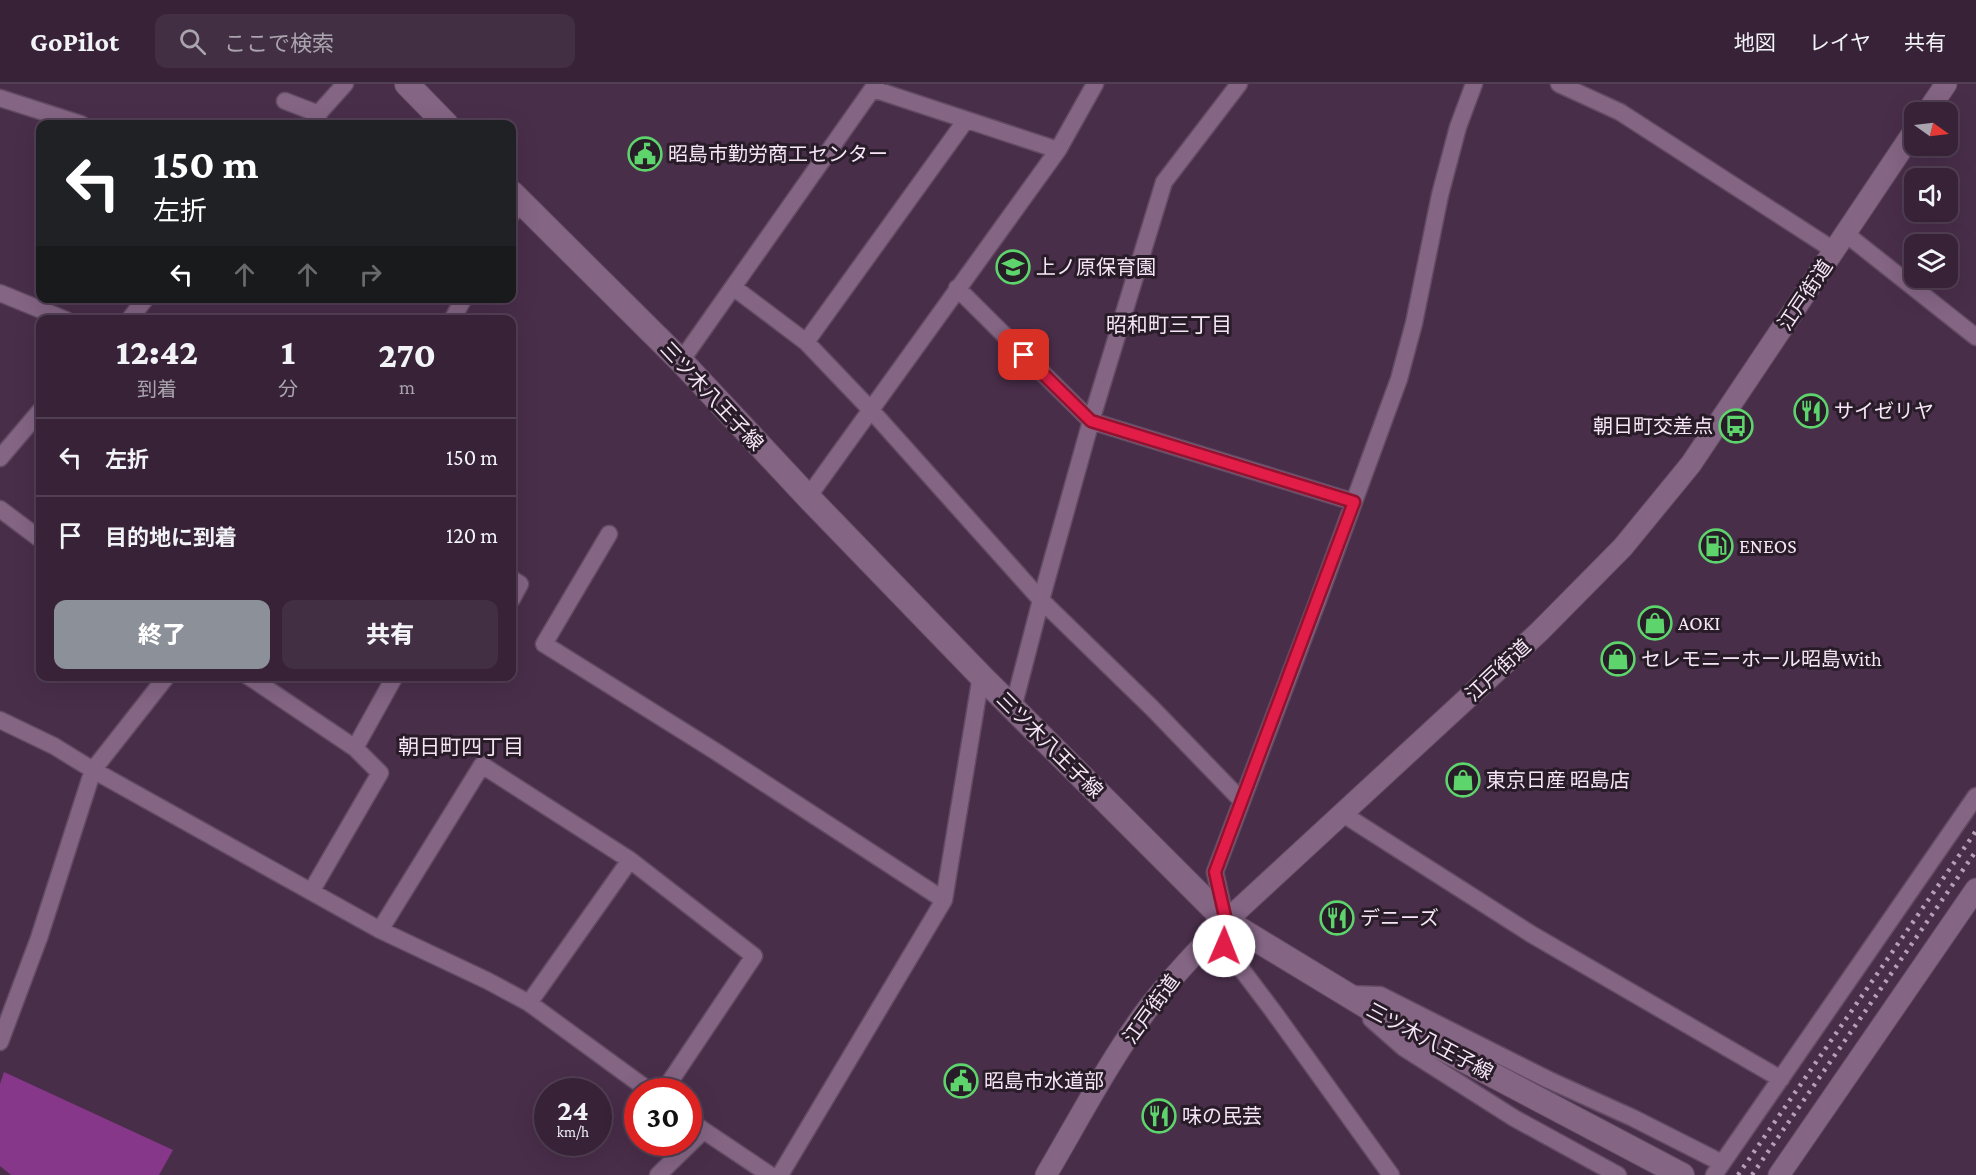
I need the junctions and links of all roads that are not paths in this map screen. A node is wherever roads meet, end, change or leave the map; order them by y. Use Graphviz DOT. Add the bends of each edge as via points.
graph roads {
  1 [pos="345,84"];
  2 [pos="407,84"];
  3 [pos="1239,84"];
  4 [pos="1474,84"];
  5 [pos="1559,84"];
  6 [pos="1946,84"];
  7 [pos="1091,85"];
  8 [pos="875,87"];
  9 [pos="0,98"];
  10 [pos="285,101"];
  11 [pos="1934,102"];
  12 [pos="314,119"];
  13 [pos="69,120"];
  14 [pos="442,120"];
  15 [pos="966,120"];
  16 [pos="1904,146"];
  17 [pos="1058,150"];
  18 [pos="516,204"];
  19 [pos="1840,242"];
  20 [pos="733,287"];
  21 [pos="957,288"];
  22 [pos="0,292"];
  23 [pos="142,303"];
  24 [pos="54,315"];
  25 [pos="133,315"];
  26 [pos="1976,337"];
  27 [pos="806,342"];
  28 [pos="681,361"];
  29 [pos="870,409"];
  30 [pos="36,416"];
  31 [pos="1091,421"];
  32 [pos="0,458"];
  33 [pos="807,497"];
  34 [pos="1354,502"];
  35 [pos="0,510"];
  36 [pos="609,534"];
  37 [pos="36,536"];
  38 [pos="1041,600"];
  39 [pos="981,676"];
  40 [pos="163,681"];
  41 [pos="255,681"];
  42 [pos="392,681"];
  43 [pos="1013,708"];
  44 [pos="0,720"];
  45 [pos="355,748"];
  46 [pos="93,770"];
  47 [pos="1976,796"];
  48 [pos="1242,801"];
  49 [pos="1343,814"];
  50 [pos="630,860"];
  51 [pos="1976,889"];
  52 [pos="312,890"];
  53 [pos="944,900"];
  54 [pos="1226,921"];
  55 [pos="380,930"];
  56 [pos="1343,993"];
  57 [pos="529,1004"];
  58 [pos="0,1042"];
  59 [pos="632,1078"];
  60 [pos="672,1078"];
  61 [pos="1781,1078"];
  62 [pos="703,1131"];
  63 [pos="1718,1169"];
  64 [pos="658,1175"];
  65 [pos="770,1175"];
  66 [pos="780,1175"];
  67 [pos="1046,1175"];
  68 [pos="1391,1175"];
  69 [pos="1618,1175"];
  70 [pos="1682,1175"];
  71 [pos="1779,1175"];
  1 -- 12 [label="street"];
  2 -- 14 [label="main road"];
  3 -- 31 [label="street" via="1164,182"];
  4 -- 34 [label="street" via="1440,195 1399,379"];
  5 -- 19 [label="street" via="1620,112"];
  6 -- 11 [label="street"];
  7 -- 17 [label="street"];
  8 -- 15 [label="street"];
  8 -- 20 [label="street"];
  9 -- 13 [label="street"];
  10 -- 12 [label="street"];
  15 -- 17 [label="street"];
  15 -- 27 [label="street"];
  16 -- 19 [label="street, 江戸街道"];
  17 -- 21 [label="street"];
  18 -- 28 [label="main road, 三ツ木八王子線"];
  19 -- 26 [label="street"];
  19 -- 49 [label="street, 江戸街道" via="1691,464 1623,547 1539,632"];
  20 -- 27 [label="street"];
  20 -- 28 [label="street"];
  21 -- 29 [label="street"];
  21 -- 31 [label="street"];
  22 -- 24 [label="street"];
  23 -- 25 [label="street"];
  27 -- 29 [label="street"];
  28 -- 33 [label="main road, 三ツ木八王子線"];
  29 -- 33 [label="street"];
  29 -- 38 [label="street"];
  30 -- 32 [label="street"];
  31 -- 34 [label="street"];
  31 -- 38 [label="street"];
  33 -- 39 [label="main road, 三ツ木八王子線"];
  34 -- 48 [label="street"];
  35 -- 37 [label="street"];
  36 -- 53 [label="street" via="544,644"];
  38 -- 43 [label="street"];
  38 -- 48 [label="street"];
  39 -- 43 [label="main road, 三ツ木八王子線"];
  39 -- 53 [label="street"];
  40 -- 46 [label="street"];
  41 -- 45 [label="street"];
  42 -- 45 [label="street"];
  43 -- 54 [label="main road, 三ツ木八王子線"];
  44 -- 46 [label="street"];
  45 -- 52 [label="street" via="380,773"];
  46 -- 52 [label="street"];
  46 -- 58 [label="street" via="39,938"];
  47 -- 61 [label="street"];
  48 -- 54 [label="street" via="1215,872"];
  49 -- 54 [label="street, 江戸街道"];
  49 -- 61 [label="street" via="1531,934"];
  50 -- 55 [label="street" via="482,765"];
  50 -- 57 [label="street"];
  50 -- 60 [label="street" via="754,956"];
  51 -- 71 [label="street"];
  52 -- 55 [label="street"];
  53 -- 66 [label="street"];
  54 -- 56 [label="main road, 三ツ木八王子線"];
  54 -- 67 [label="street, 江戸街道" via="1148,1008"];
  54 -- 68 [label="street" via="1224,946"];
  55 -- 57 [label="street"];
  56 -- 63 [label="street" via="1380,995 1633,1118"];
  56 -- 69 [label="street" via="1404,1048 1514,1118"];
  56 -- 70 [label="main road, 三ツ木八王子線"];
  57 -- 59 [label="street"];
  61 -- 63 [label="street"];
  62 -- 64 [label="street"];
  62 -- 65 [label="street"];
}
